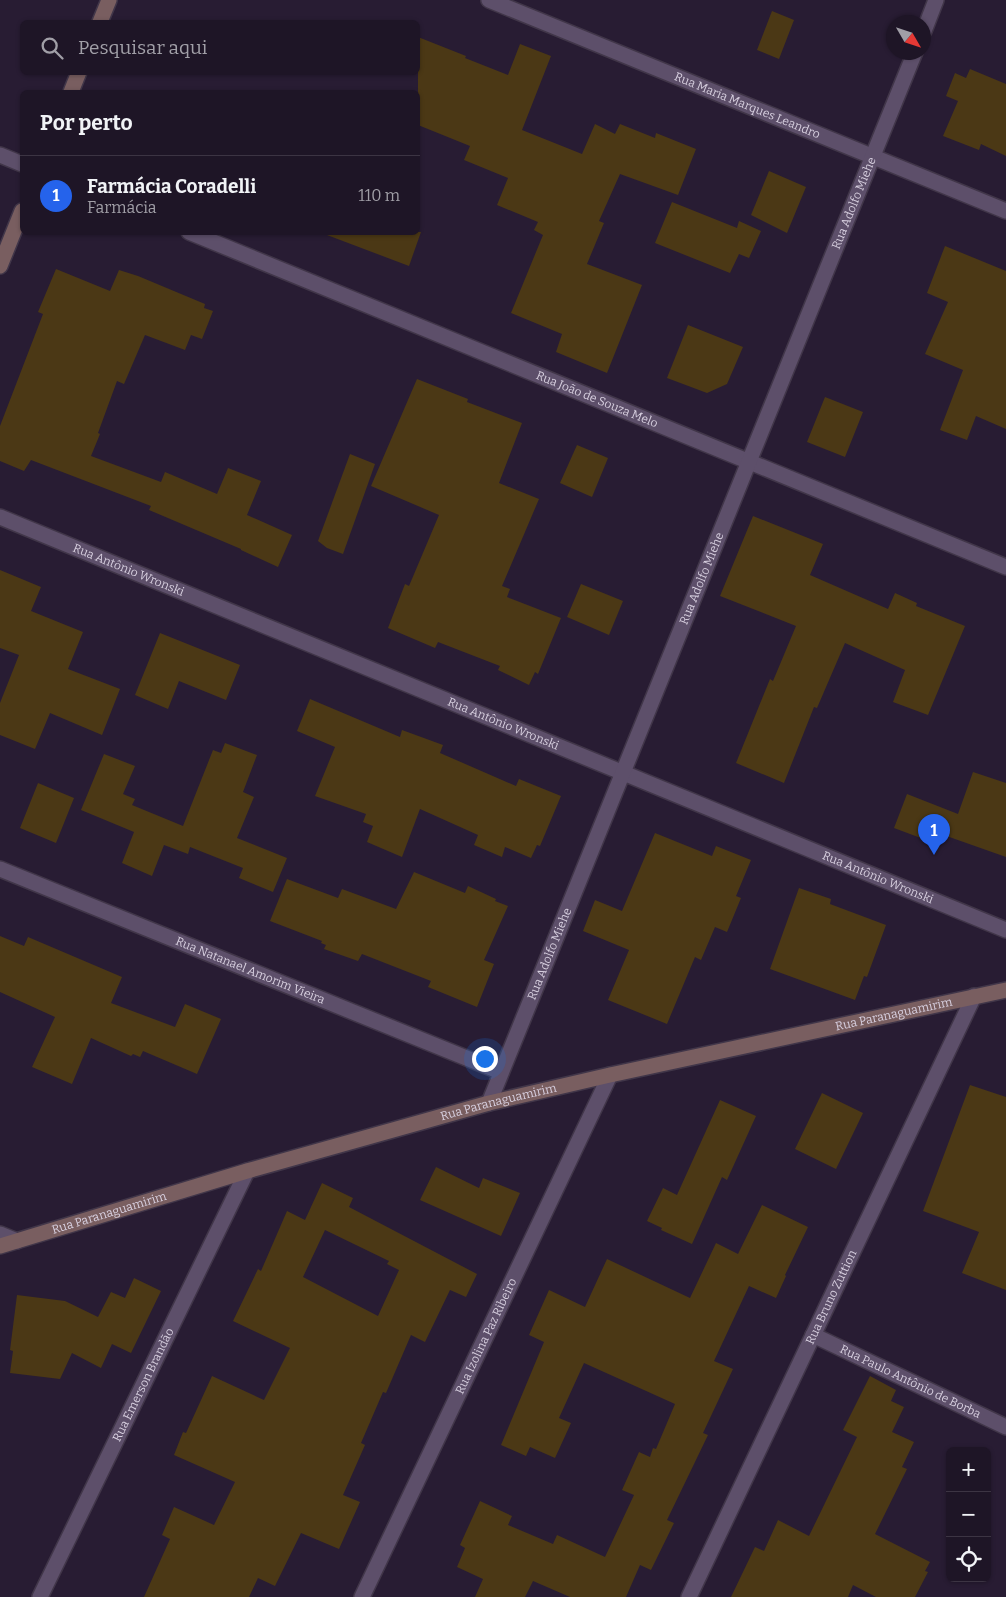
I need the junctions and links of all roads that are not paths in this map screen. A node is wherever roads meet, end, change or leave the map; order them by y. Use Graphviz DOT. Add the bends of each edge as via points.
graph roads {
  1 [pos="109,0"];
  2 [pos="489,0"];
  3 [pos="936,0"];
  4 [pos="930,15"];
  5 [pos="101,20"];
  6 [pos="912,60"];
  7 [pos="78,75"];
  8 [pos="72,90"];
  9 [pos="0,155"];
  10 [pos="873,156"];
  11 [pos="20,163"];
  12 [pos="1006,211"];
  13 [pos="20,216"];
  14 [pos="196,235"];
  15 [pos="0,266"];
  16 [pos="749,462"];
  17 [pos="0,517"];
  18 [pos="1006,567"];
  19 [pos="623,773"];
  20 [pos="0,869"];
  21 [pos="1006,930"];
  22 [pos="1006,990"];
  23 [pos="974,996"];
  24 [pos="501,1072"];
  25 [pos="610,1075"];
  26 [pos="489,1103"];
  27 [pos="247,1171"];
  28 [pos="0,1234"];
  29 [pos="17,1241"];
  30 [pos="0,1246"];
  31 [pos="813,1335"];
  32 [pos="1006,1427"];
  33 [pos="40,1597"];
  34 [pos="362,1597"];
  35 [pos="689,1597"];
  1 -- 5 [label="street"];
  2 -- 10 [label="street, Rua Maria Marques Leandro"];
  3 -- 4 [label="street"];
  6 -- 10 [label="street, Rua Adolfo Miehe"];
  7 -- 8 [label="street"];
  9 -- 11 [label="street"];
  10 -- 12 [label="street, Rua Maria Marques Leandro"];
  10 -- 16 [label="street, Rua Adolfo Miehe"];
  13 -- 15 [label="street"];
  14 -- 16 [label="street, Rua João de Souza Melo"];
  16 -- 18 [label="street, Rua João de Souza Melo"];
  16 -- 19 [label="street, Rua Adolfo Miehe"];
  17 -- 19 [label="street, Rua Antônio Wronski"];
  19 -- 21 [label="street, Rua Antônio Wronski"];
  19 -- 24 [label="street, Rua Adolfo Miehe"];
  20 -- 24 [label="street, Rua Natanael Amorim Vieira"];
  22 -- 23 [label="street, Rua Paranaguamirim"];
  23 -- 25 [label="street, Rua Paranaguamirim"];
  23 -- 31 [label="street, Rua Bruno Zuttion"];
  24 -- 26 [label="street, Rua Adolfo Miehe"];
  25 -- 26 [label="street, Rua Paranaguamirim"];
  25 -- 34 [label="street, Rua Izolina Paz Ribeiro"];
  26 -- 27 [label="street, Rua Paranaguamirim"];
  27 -- 29 [label="street, Rua Paranaguamirim"];
  27 -- 33 [label="street, Rua Emerson Brandão"];
  28 -- 29 [label="street"];
  29 -- 30 [label="street, Rua Paranaguamirim"];
  31 -- 32 [label="street, Rua Paulo Antônio de Borba"];
  31 -- 35 [label="street, Rua Bruno Zuttion"];
}
